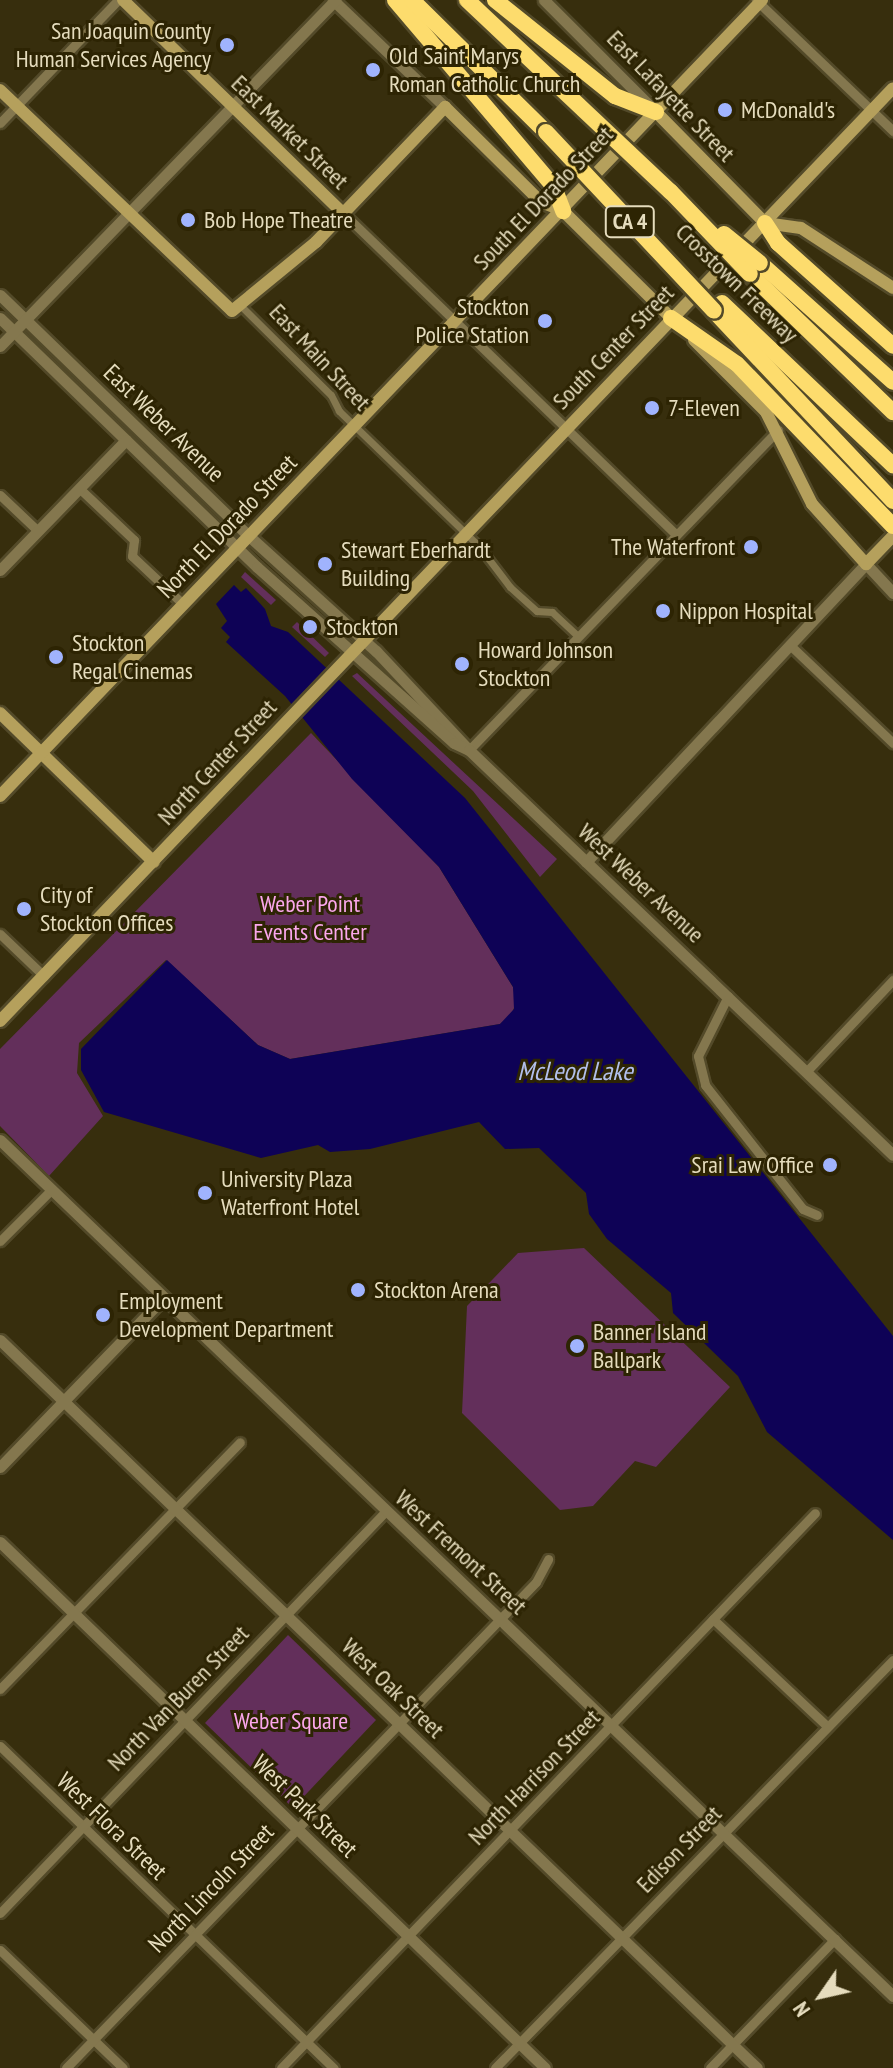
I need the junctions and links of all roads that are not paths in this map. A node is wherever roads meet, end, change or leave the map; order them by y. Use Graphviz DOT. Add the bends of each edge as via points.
graph roads {
  1 [pos="120,0"];
  2 [pos="334,0"];
  3 [pos="395,0"];
  4 [pos="412,0"];
  5 [pos="467,0"];
  6 [pos="495,0"];
  7 [pos="546,1"];
  8 [pos="759,1"];
  9 [pos="893,88"];
  10 [pos="0,90"];
  11 [pos="17,106"];
  12 [pos="231,106"];
  13 [pos="445,107"];
  14 [pos="871,111"];
  15 [pos="656,112"];
  16 [pos="0,123"];
  17 [pos="893,131"];
  18 [pos="129,211"];
  19 [pos="563,211"];
  20 [pos="343,213"];
  21 [pos="765,223"];
  22 [pos="755,268"];
  23 [pos="893,288"];
  24 [pos="0,295"];
  25 [pos="242,307"];
  26 [pos="718,307"];
  27 [pos="0,318"];
  28 [pos="671,318"];
  29 [pos="25,320"];
  30 [pos="455,321"];
  31 [pos="14,332"];
  32 [pos="0,346"];
  33 [pos="893,346"];
  34 [pos="893,382"];
  35 [pos="893,412"];
  36 [pos="354,425"];
  37 [pos="566,428"];
  38 [pos="778,430"];
  39 [pos="126,440"];
  40 [pos="893,465"];
  41 [pos="79,488"];
  42 [pos="0,495"];
  43 [pos="892,499"];
  44 [pos="893,526"];
  45 [pos="38,531"];
  46 [pos="466,533"];
  47 [pos="675,534"];
  48 [pos="249,536"];
  49 [pos="893,536"];
  50 [pos="237,548"];
  51 [pos="866,564"];
  52 [pos="0,570"];
  53 [pos="893,593"];
  54 [pos="183,604"];
  55 [pos="575,638"];
  56 [pos="363,639"];
  57 [pos="791,646"];
  58 [pos="352,652"];
  59 [pos="0,713"];
  60 [pos="893,743"];
  61 [pos="469,750"];
  62 [pos="41,753"];
  63 [pos="0,796"];
  64 [pos="154,862"];
  65 [pos="586,862"];
  66 [pos="0,934"];
  67 [pos="44,976"];
  68 [pos="893,980"];
  69 [pos="728,996"];
  70 [pos="0,1021"];
  71 [pos="806,1072"];
  72 [pos="0,1140"];
  73 [pos="893,1155"];
  74 [pos="50,1191"];
  75 [pos="817,1215"];
  76 [pos="0,1241"];
  77 [pos="163,1298"];
  78 [pos="0,1340"];
  79 [pos="64,1402"];
  80 [pos="240,1442"];
  81 [pos="0,1467"];
  82 [pos="176,1509"];
  83 [pos="385,1512"];
  84 [pos="815,1513"];
  85 [pos="0,1542"];
  86 [pos="548,1559"];
  87 [pos="74,1613"];
  88 [pos="286,1616"];
  89 [pos="501,1619"];
  90 [pos="713,1619"];
  91 [pos="893,1660"];
  92 [pos="0,1689"];
  93 [pos="185,1720"];
  94 [pos="399,1723"];
  95 [pos="612,1724"];
  96 [pos="826,1725"];
  97 [pos="0,1746"];
  98 [pos="83,1826"];
  99 [pos="297,1828"];
  100 [pos="509,1831"];
  101 [pos="723,1831"];
  102 [pos="0,1913"];
  103 [pos="195,1934"];
  104 [pos="408,1935"];
  105 [pos="622,1937"];
  106 [pos="835,1939"];
  107 [pos="0,1950"];
  108 [pos="893,1996"];
  109 [pos="93,2039"];
  110 [pos="307,2041"];
  111 [pos="520,2043"];
  112 [pos="733,2045"];
  113 [pos="66,2068"];
  114 [pos="123,2068"];
  115 [pos="281,2068"];
  116 [pos="334,2068"];
  117 [pos="495,2068"];
  118 [pos="545,2068"];
  119 [pos="710,2068"];
  120 [pos="757,2068"];
  1 -- 11 [label="street"];
  1 -- 12 [label="main road, East Market Street"];
  2 -- 12 [label="street"];
  2 -- 13 [label="street"];
  3 -- 19 [label="highway" via="554,187"];
  4 -- 26 [label="highway, CA 4, bridge"];
  5 -- 22 [label="highway, Crosstown Freeway / CA 4, bridge"];
  6 -- 15 [label="highway" via="627,104"];
  7 -- 15 [label="street, East Lafayette Street"];
  8 -- 14 [label="street"];
  8 -- 15 [label="main road, South El Dorado Street"];
  9 -- 14 [label="main road, South Center Street"];
  10 -- 11 [label="main road, East Main Street"];
  11 -- 16 [label="street"];
  11 -- 18 [label="main road, East Main Street"];
  12 -- 18 [label="street"];
  12 -- 20 [label="main road, East Market Street"];
  13 -- 19 [label="main road" via="541,202"];
  13 -- 20 [label="main road"];
  14 -- 17 [label="street"];
  14 -- 21 [label="main road, South Center Street"];
  15 -- 19 [label="main road, South El Dorado Street"];
  15 -- 21 [label="main road, East Lafayette Street"];
  18 -- 25 [label="main road, East Main Street" via="232,311"];
  18 -- 29 [label="street"];
  19 -- 28 [label="main road"];
  19 -- 30 [label="main road, South El Dorado Street"];
  20 -- 25 [label="main road"];
  20 -- 30 [label="street, East Market Street"];
  21 -- 23 [label="main road" via="801,228"];
  21 -- 28 [label="main road, South Center Street"];
  21 -- 33 [label="highway" via="778,243"];
  22 -- 34 [label="highway, CA 4"];
  22 -- 35 [label="highway, Crosstown Freeway / CA 4"];
  24 -- 29 [label="street, East Weber Avenue"];
  25 -- 36 [label="street, East Main Street"];
  26 -- 40 [label="highway, Crosstown Freeway / CA 4"];
  26 -- 43 [label="highway"];
  27 -- 31 [label="street, East Weber Avenue"];
  28 -- 37 [label="main road, South Center Street"];
  28 -- 38 [label="main road"];
  28 -- 44 [label="highway" via="743,370"];
  29 -- 31 [label="street"];
  29 -- 48 [label="street, East Weber Avenue"];
  30 -- 36 [label="main road, South El Dorado Street"];
  30 -- 37 [label="street, East Market Street"];
  31 -- 32 [label="street"];
  31 -- 39 [label="street, East Weber Avenue"];
  36 -- 46 [label="street, East Main Street"];
  36 -- 48 [label="main road, North El Dorado Street"];
  37 -- 46 [label="main road, South Center Street"];
  37 -- 47 [label="street, East Market Street"];
  38 -- 47 [label="street"];
  38 -- 51 [label="main road" via="812,504"];
  39 -- 41 [label="street"];
  39 -- 50 [label="street, East Weber Avenue"];
  41 -- 45 [label="street"];
  41 -- 54 [label="street" via="134,540 132,556"];
  42 -- 45 [label="street"];
  45 -- 52 [label="street"];
  46 -- 55 [label="street, East Main Street" via="524,599 539,612 552,612"];
  46 -- 56 [label="main road, North Center Street"];
  47 -- 55 [label="street"];
  48 -- 50 [label="main road, North El Dorado Street"];
  48 -- 56 [label="street, East Weber Avenue"];
  49 -- 51 [label="main road"];
  50 -- 54 [label="main road, North El Dorado Street"];
  50 -- 58 [label="street, East Weber Avenue"];
  51 -- 53 [label="street"];
  51 -- 57 [label="street"];
  54 -- 62 [label="main road, North El Dorado Street"];
  55 -- 61 [label="street"];
  56 -- 58 [label="main road, North Center Street"];
  56 -- 61 [label="street, East Weber Avenue"];
  57 -- 60 [label="street"];
  57 -- 65 [label="street"];
  58 -- 61 [label="street, West Weber Avenue"];
  58 -- 64 [label="main road, North Center Street"];
  59 -- 62 [label="main road"];
  61 -- 65 [label="street, West Weber Avenue"];
  62 -- 63 [label="main road, North El Dorado Street"];
  62 -- 64 [label="main road"];
  64 -- 67 [label="main road, North Center Street"];
  65 -- 69 [label="street, West Weber Avenue"];
  66 -- 67 [label="street"];
  67 -- 70 [label="main road, North Center Street"];
  68 -- 71 [label="street"];
  69 -- 71 [label="street, West Weber Avenue"];
  69 -- 75 [label="street" via="701,1045 699,1071 803,1209"];
  71 -- 73 [label="street, West Weber Avenue"];
  72 -- 74 [label="street, West Fremont Street"];
  74 -- 76 [label="street"];
  74 -- 77 [label="street, West Fremont Street"];
  77 -- 79 [label="street"];
  77 -- 83 [label="street, West Fremont Street"];
  78 -- 79 [label="street, West Oak Street"];
  79 -- 81 [label="street"];
  79 -- 82 [label="street, West Oak Street"];
  80 -- 82 [label="street"];
  82 -- 87 [label="street"];
  82 -- 88 [label="street, West Oak Street"];
  83 -- 88 [label="street, North Van Buren Street"];
  83 -- 89 [label="street, West Fremont Street"];
  84 -- 90 [label="street, North Harrison Street"];
  85 -- 87 [label="street, West Park Street"];
  86 -- 89 [label="street, North Lincoln Street" via="536,1582"];
  87 -- 92 [label="street"];
  87 -- 93 [label="street, West Park Street"];
  88 -- 93 [label="street, North Van Buren Street"];
  88 -- 94 [label="street, West Oak Street"];
  89 -- 94 [label="street, North Lincoln Street"];
  89 -- 95 [label="street, West Fremont Street"];
  90 -- 95 [label="street, North Harrison Street"];
  90 -- 96 [label="street"];
  91 -- 96 [label="street, Edison Street"];
  93 -- 98 [label="street, North Van Buren Street"];
  93 -- 99 [label="street, West Park Street"];
  94 -- 99 [label="street, North Lincoln Street"];
  94 -- 100 [label="street, West Oak Street"];
  95 -- 100 [label="street, North Harrison Street"];
  95 -- 101 [label="street, West Fremont Street"];
  96 -- 101 [label="street, Edison Street"];
  97 -- 98 [label="street, West Flora Street"];
  98 -- 102 [label="street, North Van Buren Street"];
  98 -- 103 [label="street, West Flora Street"];
  99 -- 103 [label="street, North Lincoln Street"];
  99 -- 104 [label="street, West Park Street"];
  100 -- 104 [label="street, North Harrison Street"];
  100 -- 105 [label="street, West Oak Street"];
  101 -- 105 [label="street, Edison Street"];
  101 -- 106 [label="street, West Fremont Street"];
  103 -- 109 [label="street, North Lincoln Street"];
  103 -- 110 [label="street, West Flora Street"];
  104 -- 110 [label="street, North Harrison Street"];
  104 -- 111 [label="street, West Park Street"];
  105 -- 111 [label="street, Edison Street"];
  105 -- 112 [label="street, West Oak Street"];
  106 -- 108 [label="street, West Fremont Street"];
  106 -- 112 [label="street"];
  107 -- 109 [label="street"];
  109 -- 113 [label="street, North Lincoln Street"];
  109 -- 114 [label="street"];
  110 -- 115 [label="street, North Harrison Street"];
  110 -- 116 [label="street, West Flora Street"];
  111 -- 117 [label="street, Edison Street"];
  111 -- 118 [label="street, West Park Street"];
  112 -- 119 [label="street"];
  112 -- 120 [label="street, West Oak Street"];
}
